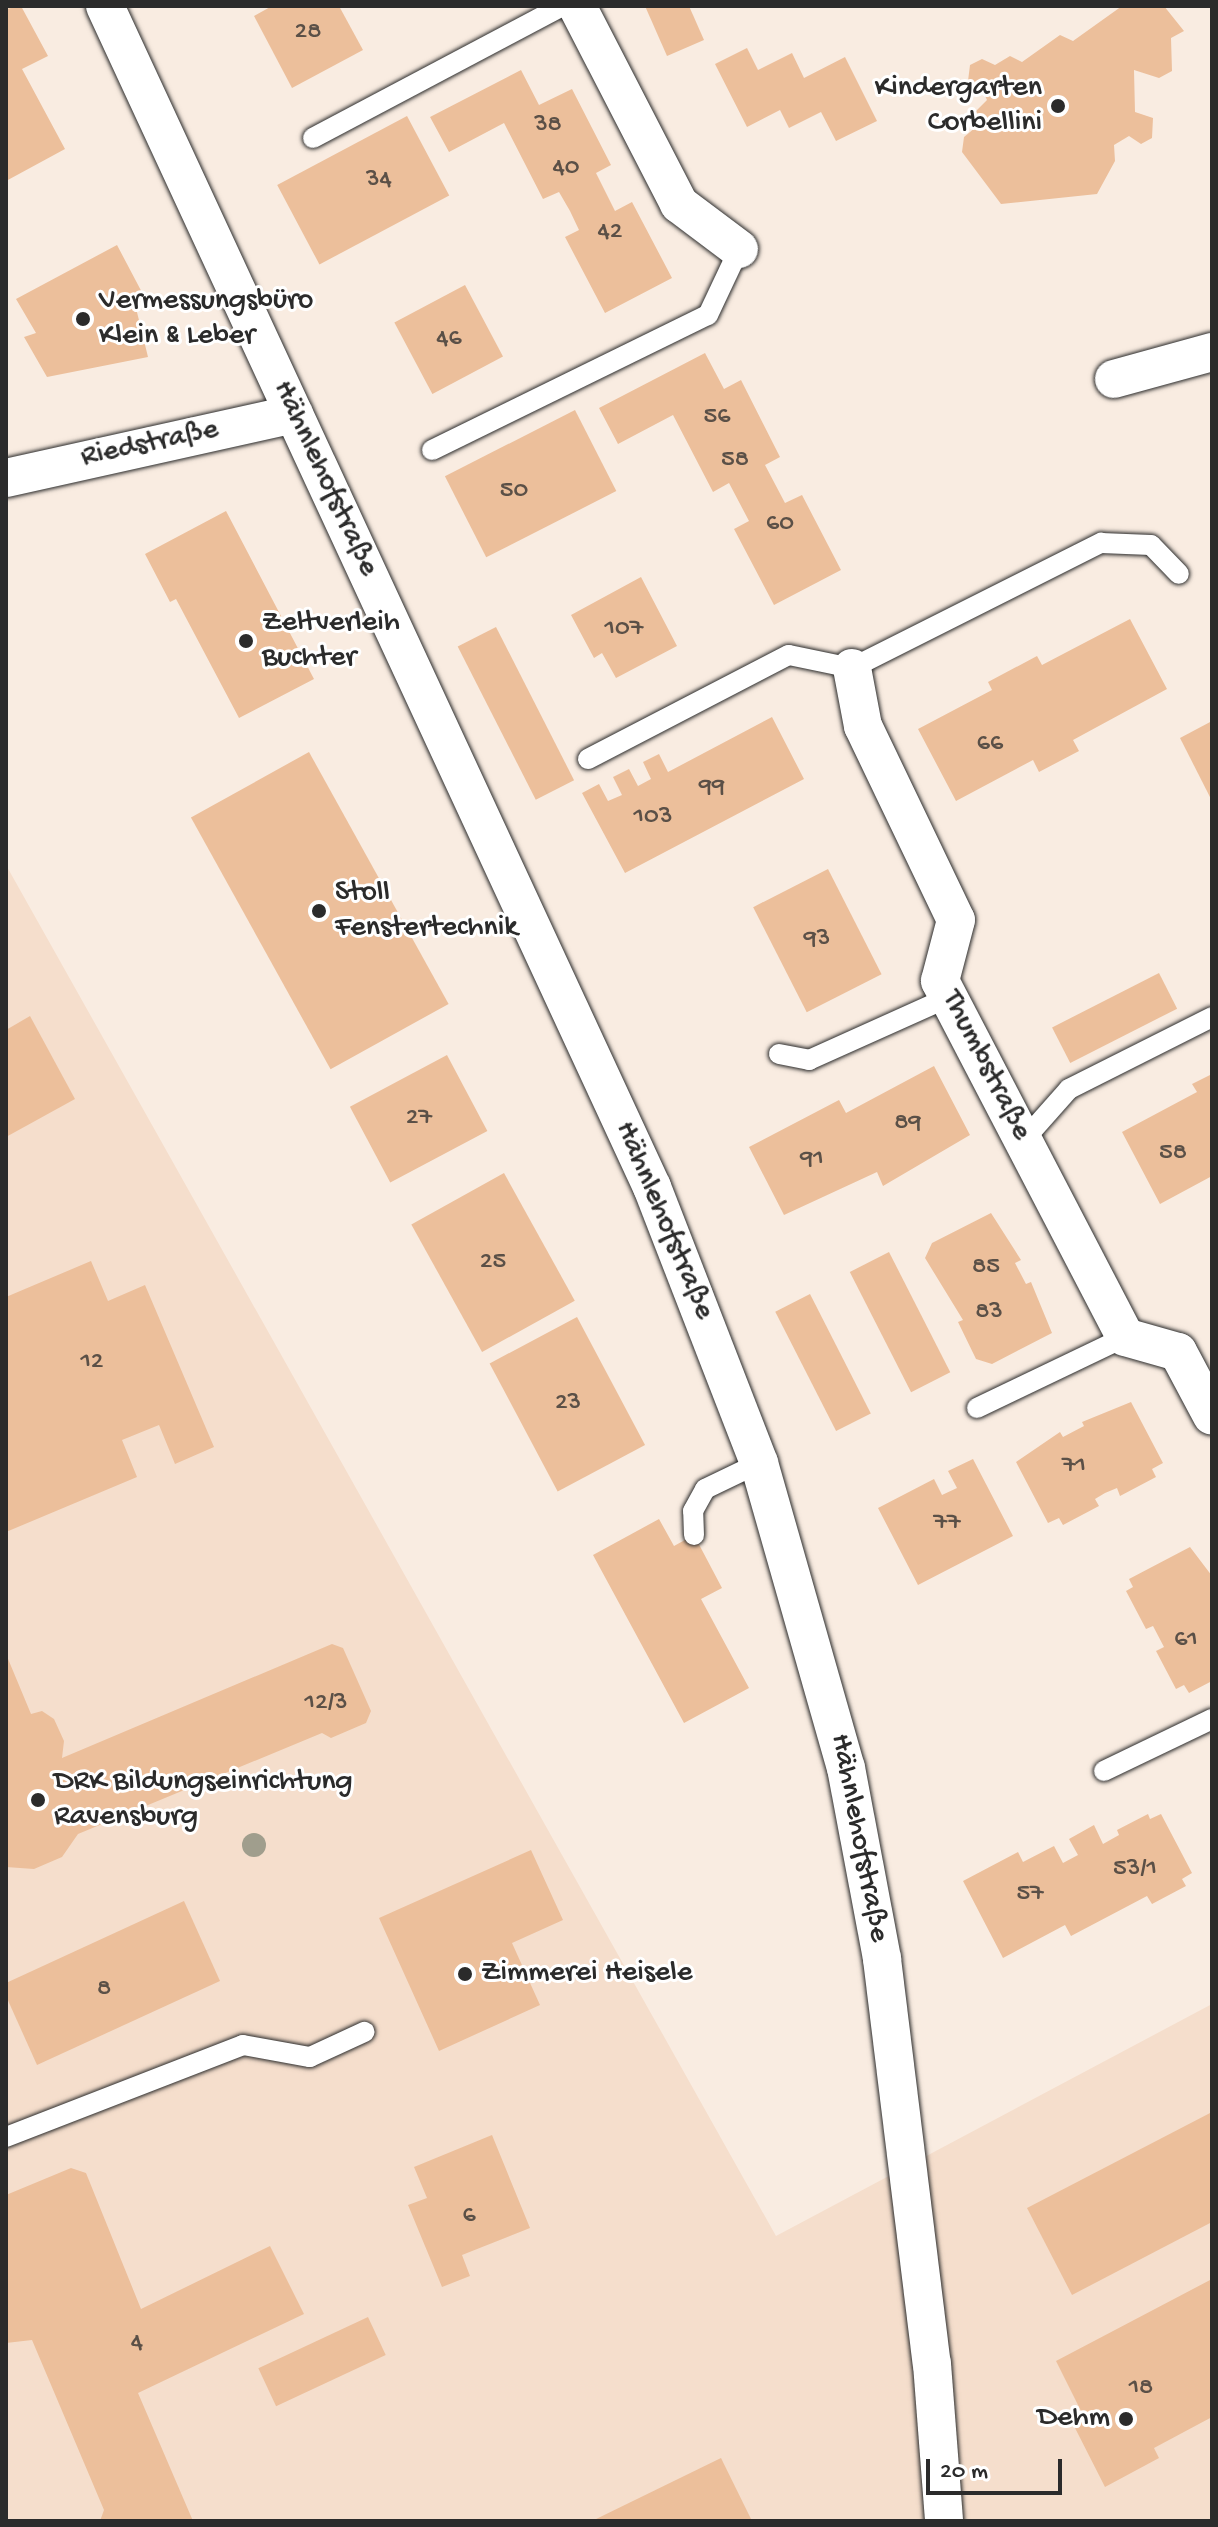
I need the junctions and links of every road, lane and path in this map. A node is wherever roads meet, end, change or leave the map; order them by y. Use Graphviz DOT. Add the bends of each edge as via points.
graph roads {
  1 [pos="105,6"];
  2 [pos="562,6"];
  3 [pos="577,6"];
  4 [pos="313,138"];
  5 [pos="739,249"];
  6 [pos="1212,352"];
  7 [pos="1114,379"];
  8 [pos="294,414"];
  9 [pos="432,450"];
  10 [pos="6,478"];
  11 [pos="1179,574"];
  12 [pos="852,668"];
  13 [pos="588,759"];
  14 [pos="949,997"];
  15 [pos="1212,1017"];
  16 [pos="779,1054"];
  17 [pos="1023,1141"];
  18 [pos="1125,1337"];
  19 [pos="977,1408"];
  20 [pos="1212,1416"];
  21 [pos="759,1463"];
  22 [pos="694,1535"];
  23 [pos="1212,1719"];
  24 [pos="1104,1771"];
  25 [pos="364,2032"];
  26 [pos="6,2137"];
  27 [pos="944,2521"];
  1 -- 8 [label="street, Hähnlehofstraße"];
  2 -- 4 [label="lane"];
  3 -- 5 [label="street" via="679,204"];
  5 -- 9 [label="lane" via="708,315"];
  6 -- 7 [label="street"];
  8 -- 10 [label="street, Riedstraße"];
  8 -- 21 [label="street, Hähnlehofstraße" via="652,1187"];
  11 -- 12 [label="lane" via="1151,545 1101,543"];
  12 -- 13 [label="lane" via="789,655"];
  12 -- 14 [label="street, Thumbstraße" via="863,726 956,920 940,981"];
  14 -- 16 [label="lane" via="809,1060"];
  14 -- 17 [label="street, Thumbstraße"];
  15 -- 17 [label="lane" via="1069,1089"];
  17 -- 18 [label="street, Thumbstraße"];
  18 -- 19 [label="lane"];
  18 -- 20 [label="street" via="1178,1352"];
  21 -- 22 [label="lane" via="705,1489 693,1511"];
  21 -- 27 [label="street, Hähnlehofstraße" via="846,1768 882,1959 930,2349"];
  23 -- 24 [label="lane"];
  25 -- 26 [label="lane" via="310,2057 243,2045"];
}
